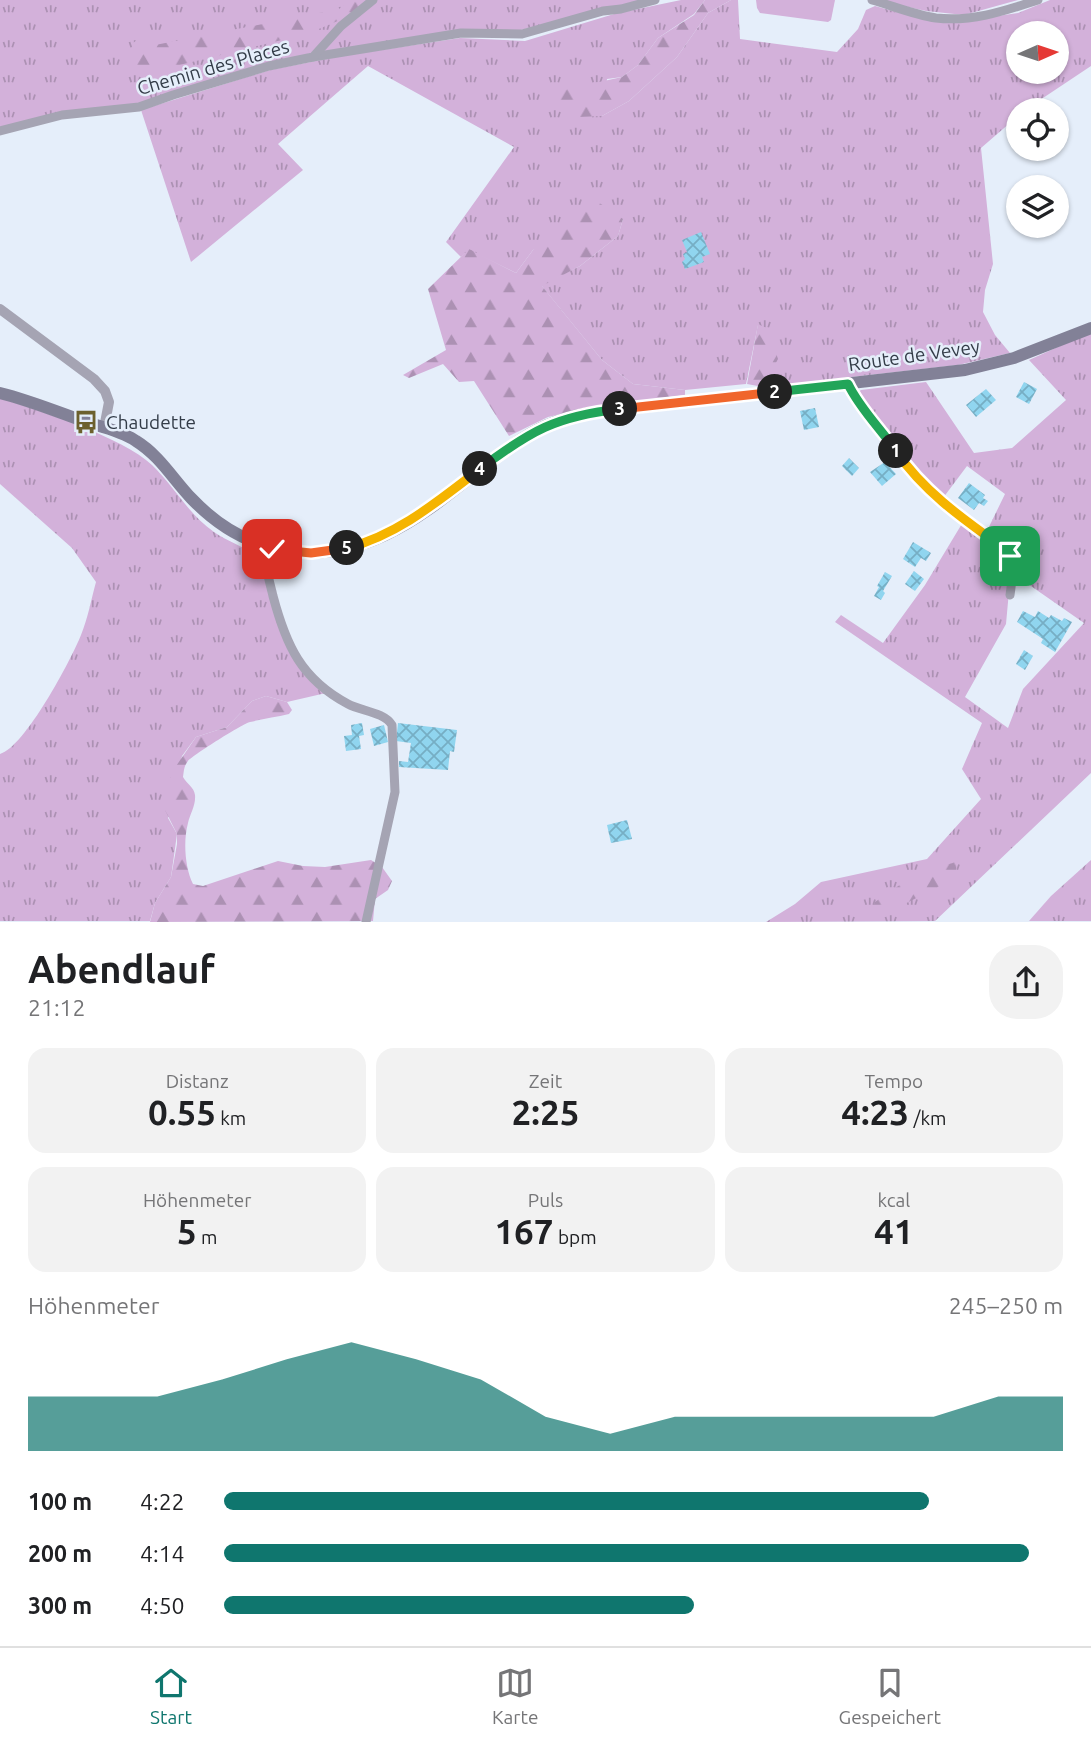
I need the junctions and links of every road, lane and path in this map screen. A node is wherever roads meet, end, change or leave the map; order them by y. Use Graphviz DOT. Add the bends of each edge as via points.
graph roads {
  1 [pos="373,0"];
  2 [pos="655,0"];
  3 [pos="872,0"];
  4 [pos="1038,0"];
  5 [pos="313,57"];
  6 [pos="0,131"];
  7 [pos="0,309"];
  8 [pos="1091,328"];
  9 [pos="848,384"];
  10 [pos="0,393"];
  11 [pos="104,428"];
  12 [pos="267,548"];
  13 [pos="1010,594"];
  14 [pos="366,922"];
  1 -- 5 [label="street, Chemin des Places"];
  2 -- 5 [label="street" via="522,34 461,33"];
  3 -- 4 [label="street" via="934,18 965,19"];
  5 -- 6 [label="street, Chemin des Places" via="139,107 62,115"];
  7 -- 11 [label="street" via="98,382 109,402"];
  8 -- 9 [label="main road, Route de Vevey" via="1017,357 965,370"];
  9 -- 12 [label="main road, Route de Vevey" via="587,413 558,421 520,440 409,522 378,538 319,552"];
  9 -- 13 [label="street" via="909,471 1010,556"];
  10 -- 11 [label="main road, Route de Vevey"];
  11 -- 12 [label="main road, Route de Vevey" via="130,437 150,452 219,524"];
  12 -- 14 [label="street" via="266,568 292,651 330,691 392,724 395,792"];
}
